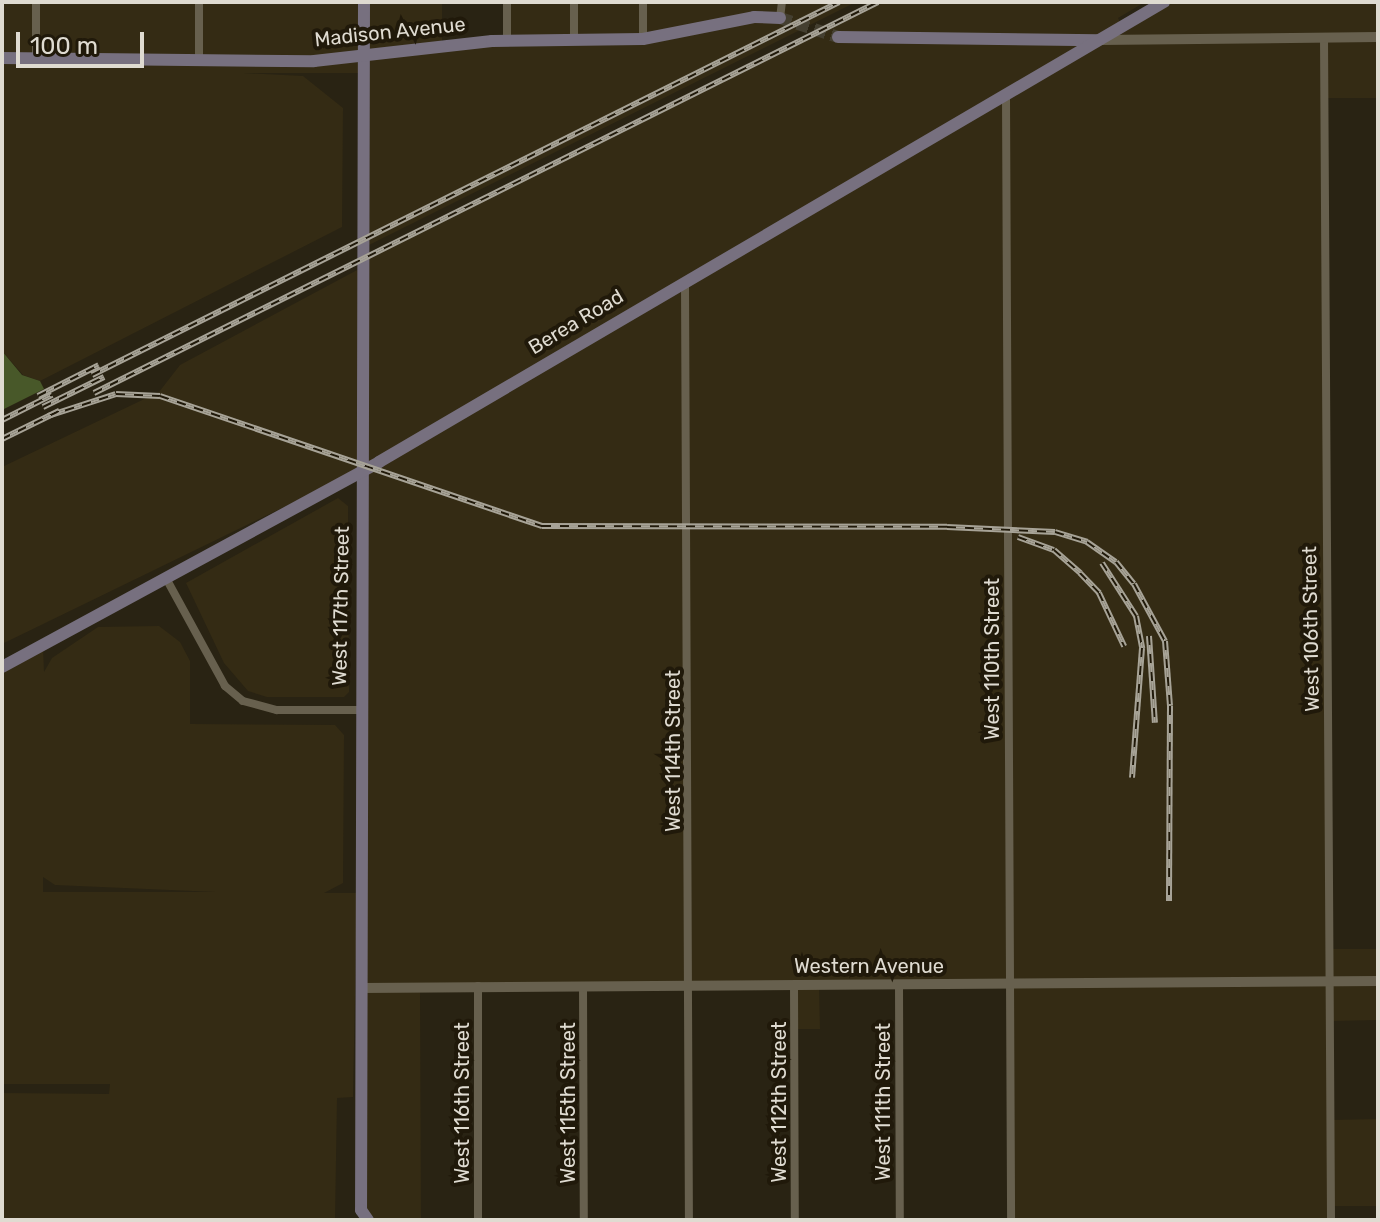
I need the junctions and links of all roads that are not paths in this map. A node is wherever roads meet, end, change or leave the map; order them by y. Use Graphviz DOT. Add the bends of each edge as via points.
graph roads {
  1 [pos="36,2"];
  2 [pos="199,2"];
  3 [pos="364,2"];
  4 [pos="507,2"];
  5 [pos="574,2"];
  6 [pos="643,2"];
  7 [pos="782,2"];
  8 [pos="1164,2"];
  9 [pos="780,18"];
  10 [pos="838,37"];
  11 [pos="1378,37"];
  12 [pos="1324,38"];
  13 [pos="643,39"];
  14 [pos="1098,40"];
  15 [pos="507,41"];
  16 [pos="574,41"];
  17 [pos="364,55"];
  18 [pos="2,58"];
  19 [pos="36,58"];
  20 [pos="199,60"];
  21 [pos="1006,98"];
  22 [pos="685,281"];
  23 [pos="363,471"];
  24 [pos="167,580"];
  25 [pos="2,667"];
  26 [pos="360,710"];
  27 [pos="1378,981"];
  28 [pos="1330,982"];
  29 [pos="1010,983"];
  30 [pos="691,985"];
  31 [pos="794,985"];
  32 [pos="899,985"];
  33 [pos="478,986"];
  34 [pos="583,986"];
  35 [pos="361,988"];
  36 [pos="365,1215"];
  37 [pos="351,1220"];
  38 [pos="478,1220"];
  39 [pos="584,1220"];
  40 [pos="689,1220"];
  41 [pos="795,1220"];
  42 [pos="900,1220"];
  43 [pos="1011,1220"];
  44 [pos="1331,1220"];
  1 -- 19 [label="street"];
  2 -- 20 [label="street"];
  3 -- 17 [label="main road, West 117th Street"];
  4 -- 15 [label="street"];
  5 -- 16 [label="street"];
  6 -- 13 [label="street"];
  7 -- 9 [label="street"];
  8 -- 14 [label="main road, Berea Road"];
  9 -- 13 [label="main road, Madison Avenue" via="754,17"];
  10 -- 14 [label="main road"];
  11 -- 12 [label="street"];
  12 -- 14 [label="street"];
  12 -- 28 [label="street, West 106th Street"];
  13 -- 16 [label="main road, Madison Avenue"];
  14 -- 21 [label="main road, Berea Road"];
  15 -- 16 [label="main road, Madison Avenue"];
  15 -- 17 [label="main road, Madison Avenue"];
  17 -- 20 [label="main road, Madison Avenue" via="314,61"];
  17 -- 23 [label="main road, West 117th Street"];
  18 -- 19 [label="main road, Madison Avenue"];
  19 -- 20 [label="main road, Madison Avenue"];
  21 -- 22 [label="main road, Berea Road"];
  21 -- 29 [label="street, West 110th Street"];
  22 -- 23 [label="main road, Berea Road"];
  22 -- 30 [label="street, West 114th Street"];
  23 -- 24 [label="main road, Berea Road"];
  23 -- 26 [label="main road, West 117th Street"];
  24 -- 25 [label="main road, Berea Road"];
  24 -- 26 [label="street" via="225,686 243,701 277,710"];
  26 -- 35 [label="main road, West 117th Street"];
  27 -- 28 [label="street, Western Avenue"];
  28 -- 29 [label="street, Western Avenue"];
  28 -- 44 [label="street, West 106th Street"];
  29 -- 32 [label="street, Western Avenue"];
  29 -- 43 [label="street, West 110th Street"];
  30 -- 31 [label="street, Western Avenue"];
  30 -- 34 [label="street, Western Avenue"];
  30 -- 40 [label="street, West 114th Street"];
  31 -- 32 [label="street, Western Avenue"];
  31 -- 41 [label="street, West 112th Street"];
  32 -- 42 [label="street, West 111th Street"];
  33 -- 34 [label="street, Western Avenue"];
  33 -- 35 [label="street, Western Avenue"];
  33 -- 38 [label="street, West 116th Street"];
  34 -- 39 [label="street, West 115th Street"];
  35 -- 36 [label="main road, West 117th Street"];
  36 -- 37 [label="main road, West 117th Street"];
}
